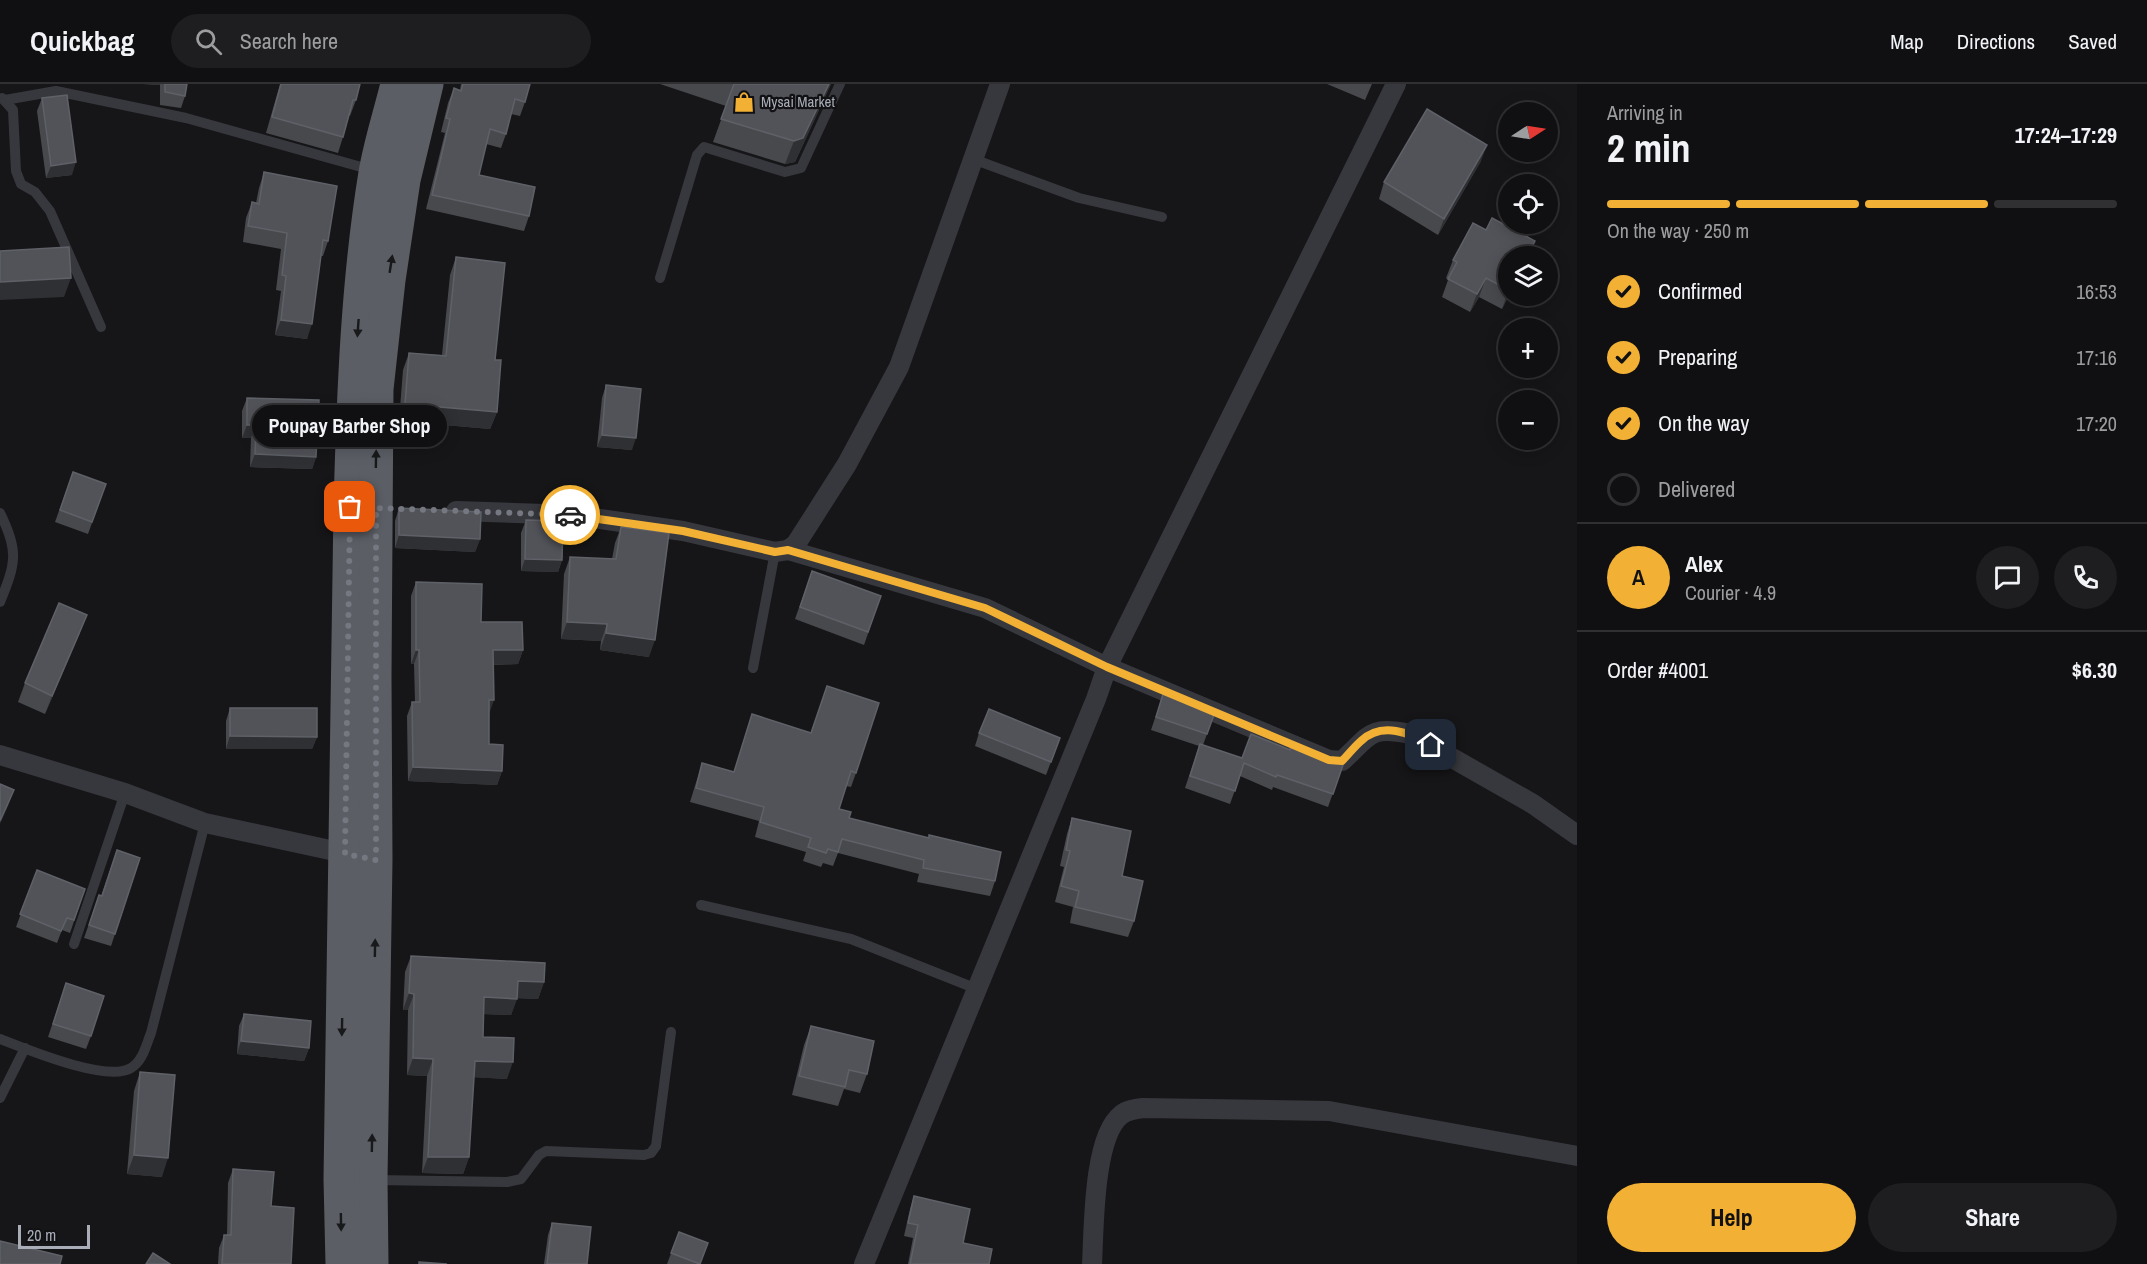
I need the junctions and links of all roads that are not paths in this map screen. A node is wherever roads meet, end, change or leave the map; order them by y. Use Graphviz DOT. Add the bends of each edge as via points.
graph roads {
  1 [pos="397,84"];
  2 [pos="427,84"];
  3 [pos="840,84"];
  4 [pos="1000,84"];
  5 [pos="1396,84"];
  6 [pos="2,98"];
  7 [pos="974,159"];
  8 [pos="375,171"];
  9 [pos="1162,218"];
  10 [pos="660,278"];
  11 [pos="101,327"];
  12 [pos="434,510"];
  13 [pos="0,513"];
  14 [pos="782,551"];
  15 [pos="0,602"];
  16 [pos="1107,667"];
  17 [pos="753,668"];
  18 [pos="0,755"];
  19 [pos="125,793"];
  20 [pos="205,823"];
  21 [pos="1577,835"];
  22 [pos="345,854"];
  23 [pos="376,860"];
  24 [pos="701,905"];
  25 [pos="74,944"];
  26 [pos="977,988"];
  27 [pos="671,1032"];
  28 [pos="0,1038"];
  29 [pos="25,1048"];
  30 [pos="0,1098"];
  31 [pos="1577,1156"];
  32 [pos="371,1179"];
  33 [pos="342,1264"];
  34 [pos="372,1264"];
  35 [pos="864,1264"];
  36 [pos="1092,1264"];
  1 -- 8 [label="highway"];
  23 -- 2 [label="highway, one-way" via="387,509 377,389 404,180"];
  3 -- 10 [label="lane" via="801,168 784,172 704,147 697,155"];
  4 -- 7 [label="street"];
  5 -- 16 [label="street"];
  6 -- 8 [label="lane" via="56,91 186,118"];
  6 -- 11 [label="lane" via="13,110 16,171 21,184 35,192 50,211"];
  7 -- 9 [label="lane" via="1079,198"];
  7 -- 14 [label="street" via="899,367 847,464 796,544"];
  8 -- 22 [label="highway, one-way" via="362,272 353,407"];
  12 -- 14 [label="street" via="573,515"];
  13 -- 15 [label="lane" via="15,556"];
  14 -- 16 [label="street" via="985,608"];
  14 -- 17 [label="lane"];
  16 -- 21 [label="street" via="1329,760 1342,761 1376,732 1394,730 1410,734 1533,804"];
  16 -- 26 [label="street"];
  18 -- 19 [label="street"];
  19 -- 20 [label="street"];
  19 -- 25 [label="lane"];
  20 -- 22 [label="street"];
  20 -- 29 [label="lane" via="151,1033 140,1061 129,1070 108,1073"];
  22 -- 23 [label="street"];
  22 -- 33 [label="highway, one-way"];
  32 -- 23 [label="highway, one-way"];
  24 -- 26 [label="lane" via="851,939"];
  26 -- 35 [label="street"];
  27 -- 32 [label="lane" via="656,1146 651,1153 546,1152 539,1155 521,1179 507,1182"];
  28 -- 29 [label="lane"];
  29 -- 30 [label="lane"];
  31 -- 36 [label="street" via="1329,1112 1131,1110 1121,1114 1111,1126 1102,1146"];
  32 -- 34 [label="highway"];
}
